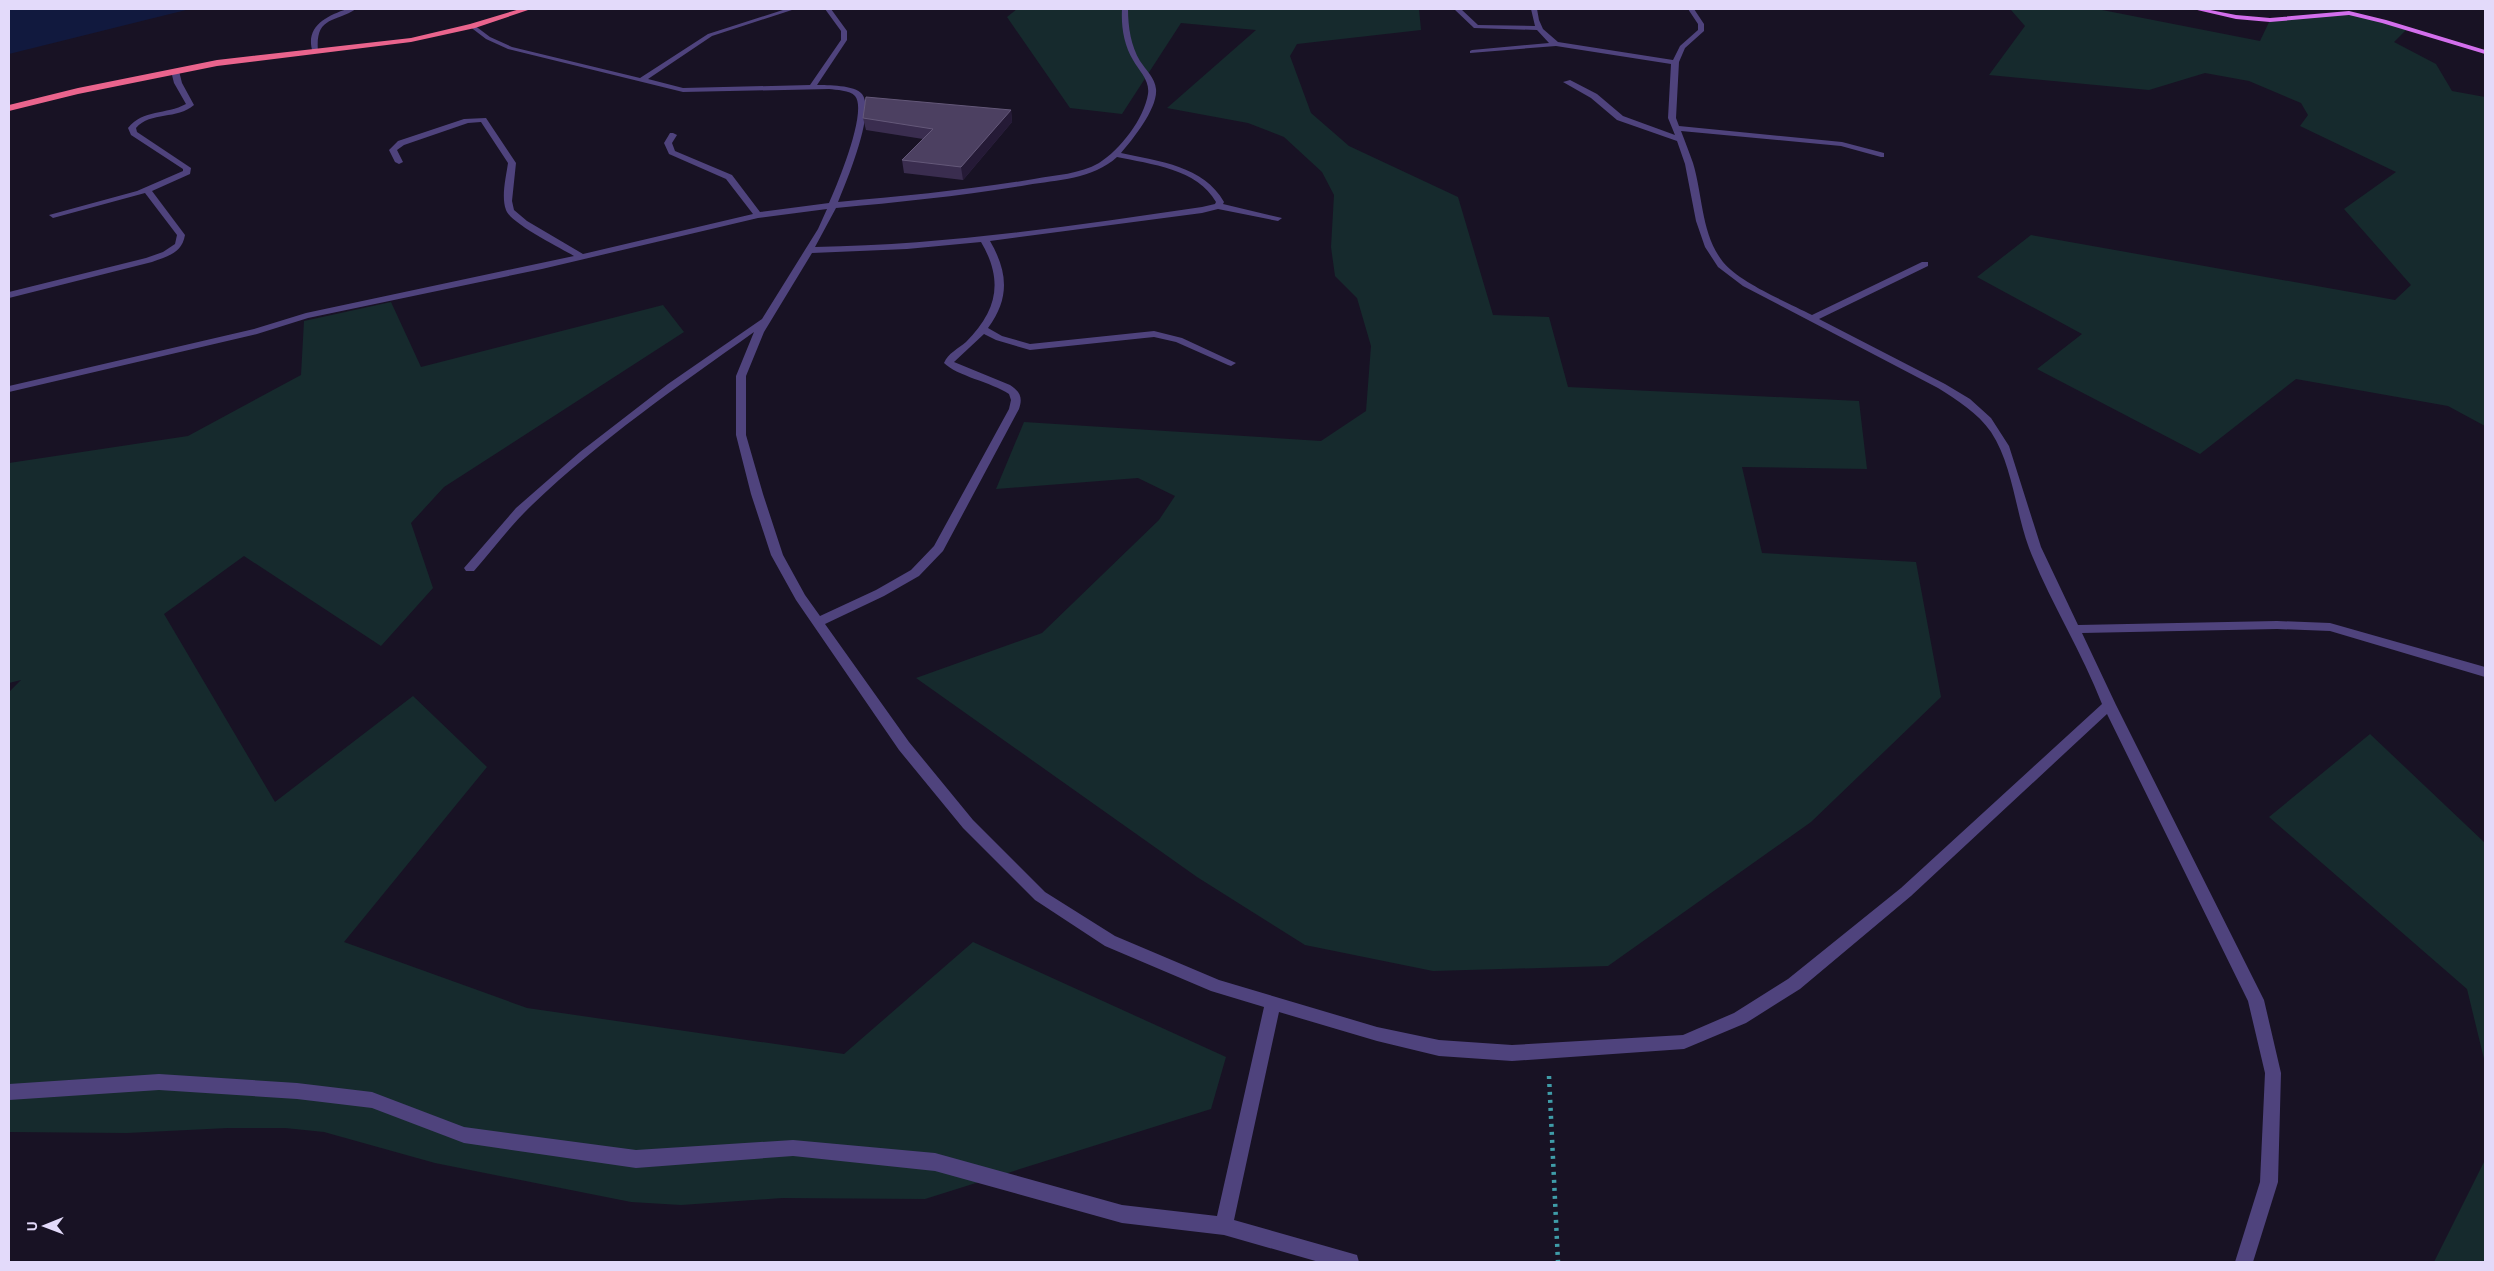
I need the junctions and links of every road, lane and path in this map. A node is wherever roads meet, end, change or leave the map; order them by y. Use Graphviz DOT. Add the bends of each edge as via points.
graph roads {
  1 [pos="353,9"];
  2 [pos="527,9"];
  3 [pos="792,9"];
  4 [pos="828,9"];
  5 [pos="1125,9"];
  6 [pos="1457,9"];
  7 [pos="1534,9"];
  8 [pos="1691,9"];
  9 [pos="2196,9"];
  10 [pos="472,26"];
  11 [pos="1539,28"];
  12 [pos="1556,44"];
  13 [pos="315,52"];
  14 [pos="1472,52"];
  15 [pos="2485,52"];
  16 [pos="1675,62"];
  17 [pos="175,71"];
  18 [pos="640,81"];
  19 [pos="1567,82"];
  20 [pos="812,87"];
  21 [pos="9,108"];
  22 [pos="1676,128"];
  23 [pos="673,135"];
  24 [pos="1680,140"];
  25 [pos="1114,154"];
  26 [pos="1881,155"];
  27 [pos="399,162"];
  28 [pos="146,189"];
  29 [pos="833,205"];
  30 [pos="1218,206"];
  31 [pos="53,215"];
  32 [pos="758,215"];
  33 [pos="1278,218"];
  34 [pos="984,239"];
  35 [pos="808,250"];
  36 [pos="582,257"];
  37 [pos="1925,264"];
  38 [pos="9,294"];
  39 [pos="766,319"];
  40 [pos="1812,319"];
  41 [pos="984,330"];
  42 [pos="1231,364"];
  43 [pos="9,389"];
  44 [pos="470,568"];
  45 [pos="818,622"];
  46 [pos="2074,629"];
  47 [pos="2485,672"];
  48 [pos="2109,705"];
  49 [pos="1273,1003"];
  50 [pos="1547,1051"];
  51 [pos="9,1092"];
  52 [pos="1224,1226"];
  53 [pos="1350,1262"];
  54 [pos="1558,1262"];
  55 [pos="2244,1262"];
  1 -- 13 [label="street" via="327,19 316,30 313,36"];
  2 -- 10 [label="highway"];
  3 -- 18 [label="street" via="710,35"];
  4 -- 20 [label="street" via="844,31 844,40"];
  5 -- 25 [label="street" via="1127,37 1153,91 1148,108"];
  6 -- 11 [label="street" via="1476,27"];
  7 -- 11 [label="street"];
  8 -- 16 [label="street" via="1701,24 1701,31 1682,48"];
  9 -- 15 [label="main road" via="2270,20 2349,13"];
  10 -- 13 [label="highway" via="403,41"];
  10 -- 18 [label="street" via="510,48"];
  11 -- 12 [label="street"];
  12 -- 14 [label="street"];
  12 -- 16 [label="street"];
  13 -- 17 [label="highway" via="244,59"];
  16 -- 22 [label="street" via="1672,104"];
  17 -- 21 [label="highway"];
  17 -- 28 [label="street" via="190,104 143,118 132,128 134,133 187,168 187,172"];
  18 -- 20 [label="street" via="703,91"];
  19 -- 24 [label="street" via="1594,96 1620,118"];
  20 -- 29 [label="street" via="853,91 859,95 862,105 857,141"];
  22 -- 24 [label="street"];
  22 -- 26 [label="street" via="1842,144"];
  23 -- 32 [label="street" via="668,143 672,152 729,177"];
  24 -- 40 [label="street" via="1689,164 1700,221 1709,247 1721,265 1746,284"];
  25 -- 29 [label="street" via="1092,168 1046,180 969,192"];
  25 -- 30 [label="street" via="1195,176 1218,194"];
  27 -- 36 [label="street" via="393,150 401,143 467,121 483,120 512,163 510,212"];
  28 -- 31 [label="street"];
  28 -- 38 [label="street" via="181,235 179,245 149,260"];
  29 -- 32 [label="street"];
  29 -- 35 [label="street"];
  30 -- 33 [label="street"];
  30 -- 34 [label="street"];
  32 -- 36 [label="street"];
  34 -- 35 [label="street" via="872,250"];
  34 -- 41 [label="street" via="996,259 1001,291 997,309"];
  35 -- 39 [label="street"];
  36 -- 43 [label="street" via="306,316 257,331"];
  37 -- 40 [label="street"];
  39 -- 44 [label="street" via="637,411 565,469 526,504"];
  39 -- 45 [label="street" via="741,376 741,435 756,494 777,555 800,598"];
  40 -- 46 [label="street" via="1926,378 1988,420 2002,445 2035,546"];
  41 -- 42 [label="street" via="1030,347 1154,334 1179,340"];
  41 -- 45 [label="street" via="949,363 1007,388 1016,394 1017,400 939,548 915,573"];
  45 -- 49 [label="street" via="915,760 968,824 1040,896 1110,941 1217,986"];
  46 -- 47 [label="street" via="2330,627"];
  46 -- 48 [label="street" via="2098,675"];
  48 -- 50 [label="street" via="1906,892 1794,984 1740,1018 1684,1042"];
  48 -- 55 [label="street" via="2256,1000 2273,1072 2269,1182"];
  49 -- 50 [label="street" via="1377,1034 1439,1048 1512,1053"];
  49 -- 52 [label="street"];
  50 -- 54 [label="path"];
  51 -- 52 [label="street" via="159,1082 298,1091 372,1100 464,1135 636,1159 793,1148 935,1162 1122,1214"];
  52 -- 53 [label="street"];
}
